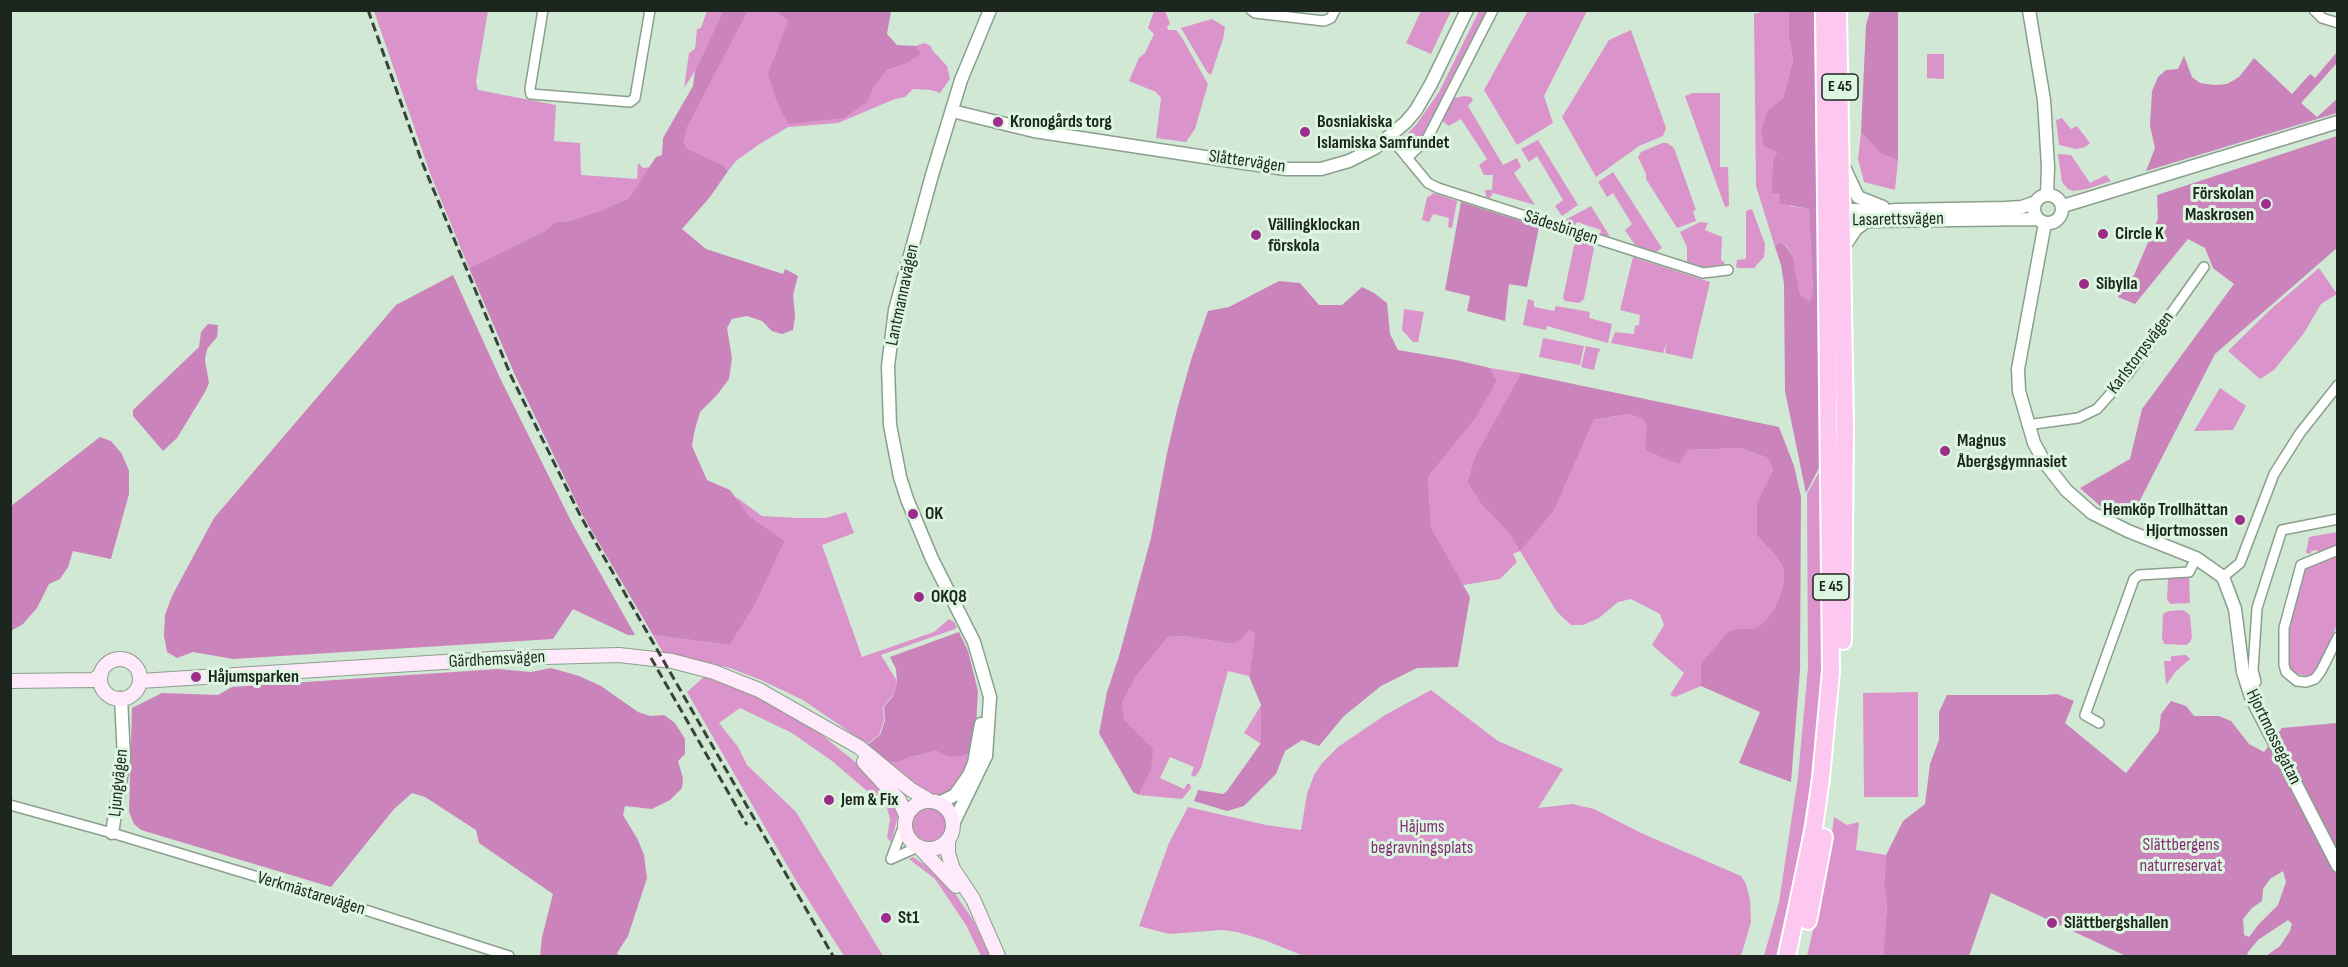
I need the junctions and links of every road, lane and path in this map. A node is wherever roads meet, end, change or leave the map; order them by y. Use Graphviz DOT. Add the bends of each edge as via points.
graph roads {
  1 [pos="543,10"];
  2 [pos="650,10"];
  3 [pos="990,10"];
  4 [pos="1251,10"];
  5 [pos="1335,10"];
  6 [pos="1467,10"];
  7 [pos="1493,10"];
  8 [pos="1824,10"];
  9 [pos="1838,10"];
  10 [pos="2029,10"];
  11 [pos="2314,10"];
  12 [pos="1273,12"];
  13 [pos="2337,23"];
  14 [pos="952,111"];
  15 [pos="2337,122"];
  16 [pos="1390,137"];
  17 [pos="1407,158"];
  18 [pos="1842,163"];
  19 [pos="2047,195"];
  20 [pos="2036,202"];
  21 [pos="2062,206"];
  22 [pos="1896,210"];
  23 [pos="1837,215"];
  24 [pos="1867,221"];
  25 [pos="2041,221"];
  26 [pos="1843,248"];
  27 [pos="2204,267"];
  28 [pos="1728,270"];
  29 [pos="2337,385"];
  30 [pos="2027,424"];
  31 [pos="2337,519"];
  32 [pos="2337,550"];
  33 [pos="2196,558"];
  34 [pos="2223,577"];
  35 [pos="2337,637"];
  36 [pos="101,674"];
  37 [pos="10,681"];
  38 [pos="140,681"];
  39 [pos="985,682"];
  40 [pos="2256,682"];
  41 [pos="121,698"];
  42 [pos="2099,723"];
  43 [pos="837,735"];
  44 [pos="935,802"];
  45 [pos="10,805"];
  46 [pos="905,820"];
  47 [pos="953,824"];
  48 [pos="112,833"];
  49 [pos="948,840"];
  50 [pos="920,848"];
  51 [pos="2337,866"];
  52 [pos="980,916"];
  53 [pos="508,957"];
  54 [pos="998,957"];
  55 [pos="1787,957"];
  56 [pos="1799,957"];
  1 -- 2 [label="street" via="531,94 633,101"];
  3 -- 14 [label="street, Lantmannavägen"];
  4 -- 12 [label="street"];
  5 -- 12 [label="street" via="1324,21"];
  6 -- 16 [label="street, Slåttervägen" via="1416,110"];
  7 -- 17 [label="street" via="1431,132"];
  8 -- 23 [label="highway, E 45"];
  9 -- 18 [label="highway, E 45"];
  10 -- 19 [label="street" via="2044,100"];
  11 -- 13 [label="street" via="2322,18"];
  14 -- 16 [label="street, Slåttervägen" via="1034,130 1286,169 1339,165"];
  14 -- 39 [label="street, Lantmannavägen" via="895,310 888,393 893,446 907,499 928,551 974,642"];
  15 -- 21 [label="street"];
  16 -- 17 [label="street, Sädesbingen"];
  17 -- 28 [label="street, Sädesbingen" via="1428,183 1438,188 1703,273"];
  18 -- 22 [label="street" via="1858,197"];
  18 -- 23 [label="highway, E 45"];
  19 -- 20 [label="street"];
  19 -- 21 [label="street" via="2058,199"];
  20 -- 22 [label="street, Lasarettsvägen" via="2005,208"];
  20 -- 25 [label="street" via="2034,212"];
  21 -- 25 [label="street" via="2057,221"];
  22 -- 23 [label="street, Lasarettsvägen"];
  23 -- 24 [label="street, Lasarettsvägen"];
  23 -- 26 [label="highway, E 45"];
  23 -- 55 [label="highway, E 45" via="1831,671 1814,827"];
  24 -- 25 [label="street, Lasarettsvägen"];
  24 -- 26 [label="street"];
  25 -- 30 [label="street" via="2018,369"];
  26 -- 56 [label="highway, E 45" via="1842,671 1826,827"];
  27 -- 30 [label="street, Karlstorpsvägen" via="2128,374 2097,409 2078,418"];
  29 -- 34 [label="street" via="2274,474 2240,563"];
  30 -- 33 [label="street" via="2045,463 2066,490 2092,513"];
  31 -- 40 [label="street" via="2282,530 2257,608 2253,670"];
  32 -- 35 [label="street" via="2301,565 2284,628 2286,672 2297,681 2315,679"];
  33 -- 34 [label="street"];
  33 -- 42 [label="street" via="2190,572 2139,575 2134,579 2085,715"];
  34 -- 51 [label="street, Hjortmossegatan" via="2235,609 2242,672 2251,698"];
  36 -- 37 [label="main road" via="94,680"];
  36 -- 38 [label="main road" via="108,663 126,660 137,668"];
  36 -- 41 [label="main road" via="105,691"];
  38 -- 41 [label="main road" via="134,693"];
  38 -- 43 [label="main road, Gärdhemsvägen" via="508,658 620,655 672,661 714,672 759,690"];
  39 -- 44 [label="street, Lantmannavägen" via="980,736 972,769 955,795"];
  39 -- 47 [label="street, Lantmannavägen" via="990,697 986,756"];
  41 -- 48 [label="street, Ljungvägen" via="124,758"];
  43 -- 44 [label="main road, Gärdhemsvägen" via="859,747 910,789"];
  43 -- 46 [label="main road, Gärdhemsvägen" via="899,800"];
  44 -- 46 [label="main road" via="919,803"];
  44 -- 47 [label="main road" via="949,812"];
  45 -- 48 [label="street, Ljungvägen"];
  46 -- 50 [label="main road" via="908,838"];
  46 -- 50 [label="street" via="891,859"];
  47 -- 49 [label="main road"];
  48 -- 53 [label="street, Verkmästarevägen" via="451,936"];
  49 -- 50 [label="main road" via="936,849"];
  49 -- 52 [label="main road" via="950,862"];
  50 -- 52 [label="main road"];
  52 -- 54 [label="main road"];
}
